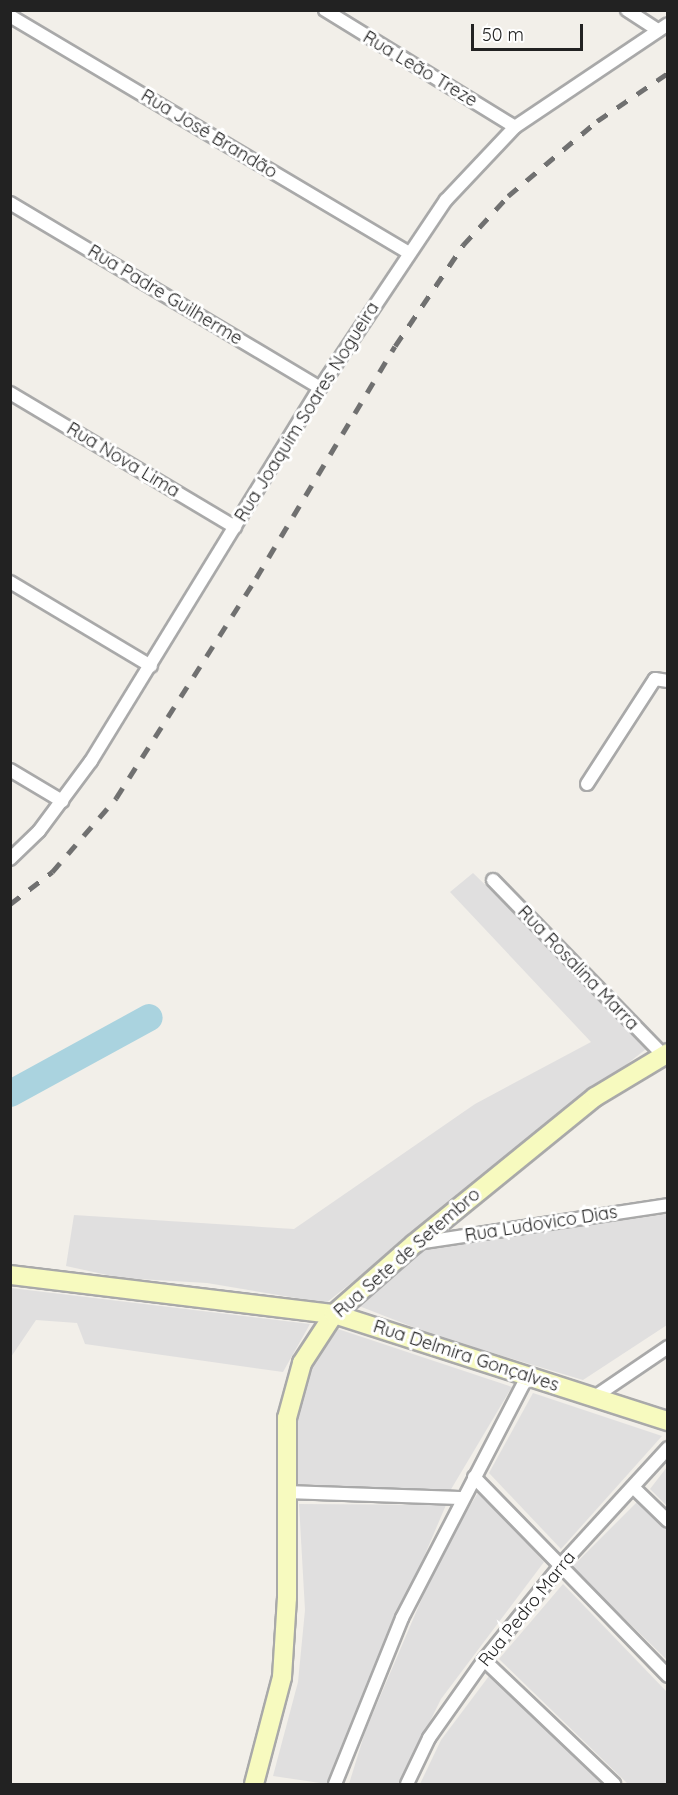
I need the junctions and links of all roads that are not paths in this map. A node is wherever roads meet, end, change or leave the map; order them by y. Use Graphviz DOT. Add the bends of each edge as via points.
graph roads {
  1 [pos="325,10"];
  2 [pos="627,10"];
  3 [pos="10,16"];
  4 [pos="663,27"];
  5 [pos="515,126"];
  6 [pos="10,203"];
  7 [pos="408,252"];
  8 [pos="320,388"];
  9 [pos="10,393"];
  10 [pos="235,527"];
  11 [pos="10,582"];
  12 [pos="151,666"];
  13 [pos="668,681"];
  14 [pos="10,770"];
  15 [pos="586,784"];
  16 [pos="62,801"];
  17 [pos="10,859"];
  18 [pos="493,880"];
  19 [pos="665,1054"];
  20 [pos="668,1205"];
  21 [pos="414,1244"];
  22 [pos="10,1275"];
  23 [pos="334,1314"];
  24 [pos="668,1347"];
  25 [pos="527,1377"];
  26 [pos="593,1398"];
  27 [pos="668,1421"];
  28 [pos="668,1448"];
  29 [pos="474,1477"];
  30 [pos="634,1488"];
  31 [pos="285,1492"];
  32 [pos="461,1498"];
  33 [pos="668,1521"];
  34 [pos="560,1566"];
  35 [pos="484,1660"];
  36 [pos="668,1676"];
  37 [pos="257,1784"];
  38 [pos="335,1785"];
  39 [pos="407,1785"];
  40 [pos="614,1785"];
  1 -- 5 [label="street, Rua Leão Treze"];
  2 -- 4 [label="street"];
  3 -- 7 [label="street, Rua José Brandão"];
  4 -- 5 [label="street, Rua Joaquim Soares Nogueira"];
  5 -- 7 [label="street, Rua Joaquim Soares Nogueira" via="466,174"];
  6 -- 8 [label="street, Rua Padre Guilherme"];
  7 -- 8 [label="street, Rua Joaquim Soares Nogueira"];
  8 -- 10 [label="street, Rua Joaquim Soares Nogueira"];
  9 -- 10 [label="street, Rua Nova Lima"];
  10 -- 12 [label="street, Rua Joaquim Soares Nogueira"];
  11 -- 12 [label="street"];
  12 -- 16 [label="street, Rua Joaquim Soares Nogueira"];
  13 -- 15 [label="street" via="656,679"];
  14 -- 16 [label="street"];
  16 -- 17 [label="street, Rua Joaquim Soares Nogueira"];
  18 -- 19 [label="street, Rua Rosalina Marra"];
  19 -- 21 [label="street, Rua Sete de Setembro" via="596,1097"];
  20 -- 21 [label="street, Rua Ludovico Dias"];
  21 -- 23 [label="street, Rua Sete de Setembro"];
  22 -- 23 [label="street, Rua Delmira Gonçalves"];
  23 -- 25 [label="street, Rua Delmira Gonçalves"];
  23 -- 31 [label="street, Rua Sete de Setembro" via="293,1383 287,1418"];
  24 -- 26 [label="street"];
  25 -- 26 [label="street, Rua Delmira Gonçalves"];
  25 -- 29 [label="street"];
  26 -- 27 [label="street, Rua Delmira Gonçalves"];
  28 -- 30 [label="street, Rua Pedro Marra"];
  29 -- 32 [label="street"];
  29 -- 34 [label="street"];
  30 -- 33 [label="street"];
  30 -- 34 [label="street, Rua Pedro Marra"];
  31 -- 32 [label="street"];
  31 -- 37 [label="street, Rua Sete de Setembro" via="287,1598 282,1677"];
  32 -- 38 [label="street" via="402,1618"];
  34 -- 35 [label="street, Rua Pedro Marra"];
  34 -- 36 [label="street"];
  35 -- 39 [label="street, Rua Pedro Marra" via="429,1738"];
  35 -- 40 [label="street"];
}
